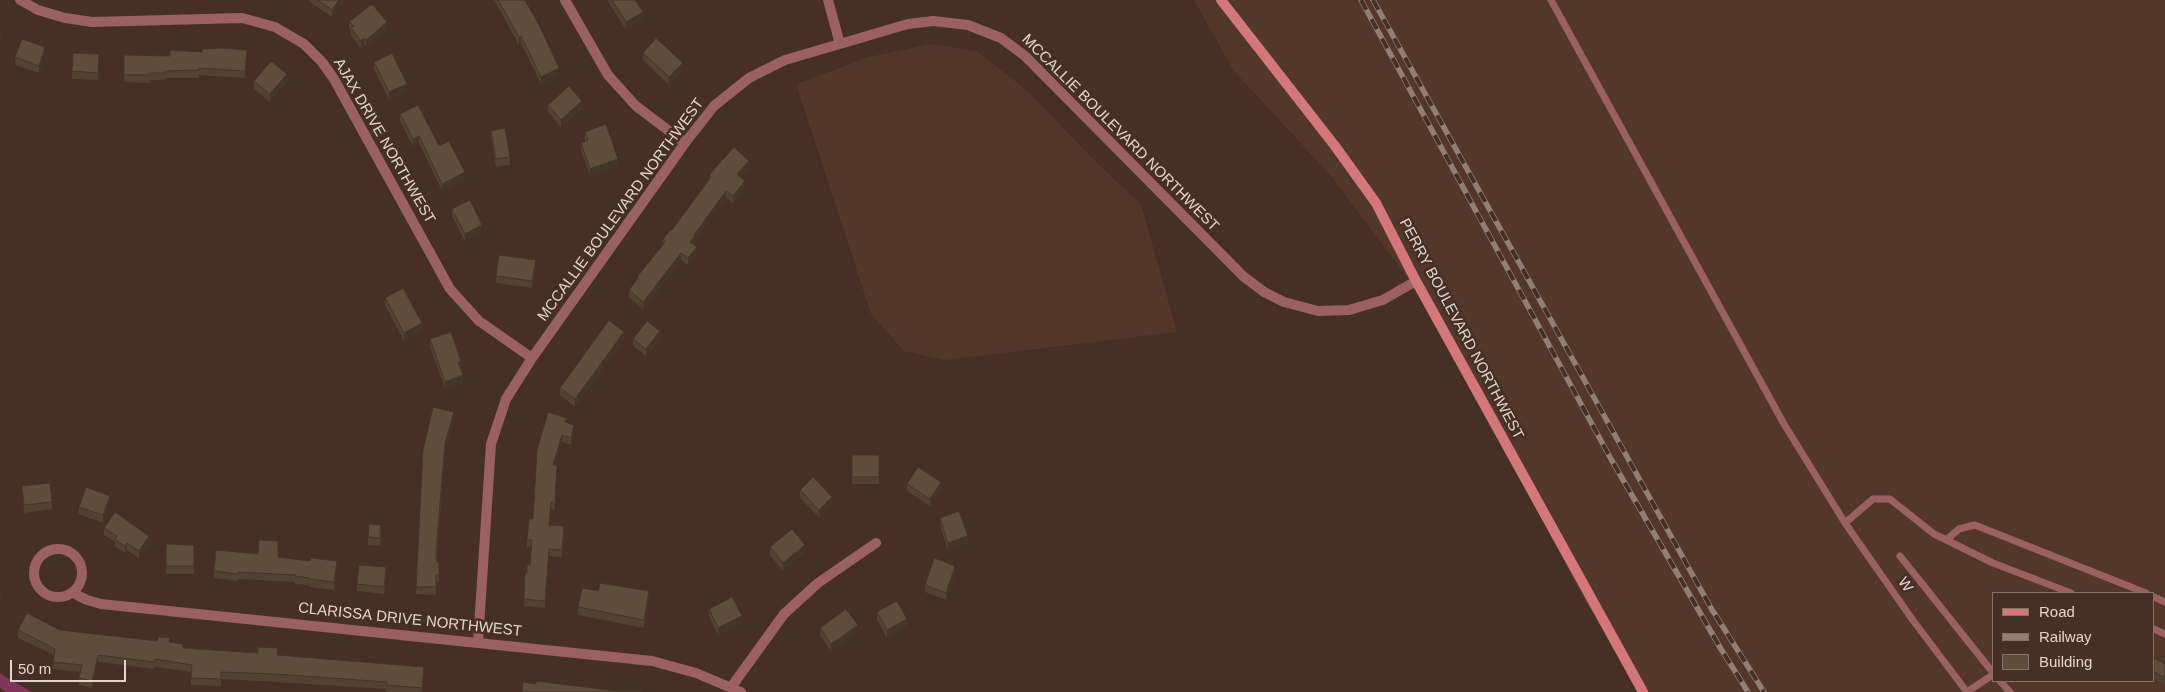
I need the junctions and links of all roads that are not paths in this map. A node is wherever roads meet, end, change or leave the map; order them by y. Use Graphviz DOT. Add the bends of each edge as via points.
graph roads {
  1 [pos="20,0"];
  2 [pos="565,0"];
  3 [pos="828,0"];
  4 [pos="1221,0"];
  5 [pos="1552,0"];
  6 [pos="840,44"];
  7 [pos="685,143"];
  8 [pos="1416,282"];
  9 [pos="532,358"];
  10 [pos="1845,523"];
  11 [pos="1946,540"];
  12 [pos="876,543"];
  13 [pos="1900,556"];
  14 [pos="2068,592"];
  15 [pos="2143,592"];
  16 [pos="73,593"];
  17 [pos="478,642"];
  18 [pos="1992,671"];
  19 [pos="1992,675"];
  20 [pos="2001,682"];
  21 [pos="737,689"];
  22 [pos="1642,692"];
  23 [pos="1967,692"];
  24 [pos="2010,692"];
  1 -- 9 [label="street, AJAX DRIVE NORTHWEST" via="38,10 92,22 242,18 275,27 304,44 334,79 450,289 479,321"];
  2 -- 7 [label="street" via="608,75 636,106"];
  3 -- 6 [label="street"];
  4 -- 8 [label="street, PERRY BOULEVARD NORTHWEST" via="1376,203"];
  5 -- 10 [label="lane, W" via="1750,362"];
  6 -- 7 [label="street, MCCALLIE BOULEVARD NORTHWEST" via="784,60 749,78 714,106"];
  6 -- 8 [label="street, MCCALLIE BOULEVARD NORTHWEST" via="908,24 933,21 968,25 1001,38 1025,56 1243,276 1284,302 1318,311 1349,310 1383,300"];
  7 -- 9 [label="street, MCCALLIE BOULEVARD NORTHWEST"];
  8 -- 22 [label="street, PERRY BOULEVARD NORTHWEST"];
  9 -- 17 [label="street, MCCALLIE BOULEVARD NORTHWEST" via="506,399 491,444"];
  10 -- 11 [label="lane" via="1873,499 1890,499"];
  10 -- 23 [label="lane, W"];
  11 -- 14 [label="lane"];
  11 -- 15 [label="lane" via="1959,529 1975,525"];
  12 -- 21 [label="street" via="818,583 784,614"];
  13 -- 18 [label="lane"];
  16 -- 16 [label="street" via="80,582 82,570 77,559 67,551 43,554 36,564 34,577 39,588 55,597"];
  16 -- 17 [label="street, CLARISSA DRIVE NORTHWEST" via="101,604"];
  17 -- 21 [label="street, CLARISSA DRIVE NORTHWEST" via="652,661 696,672"];
  19 -- 23 [label="lane"];
  20 -- 24 [label="lane"];
}
